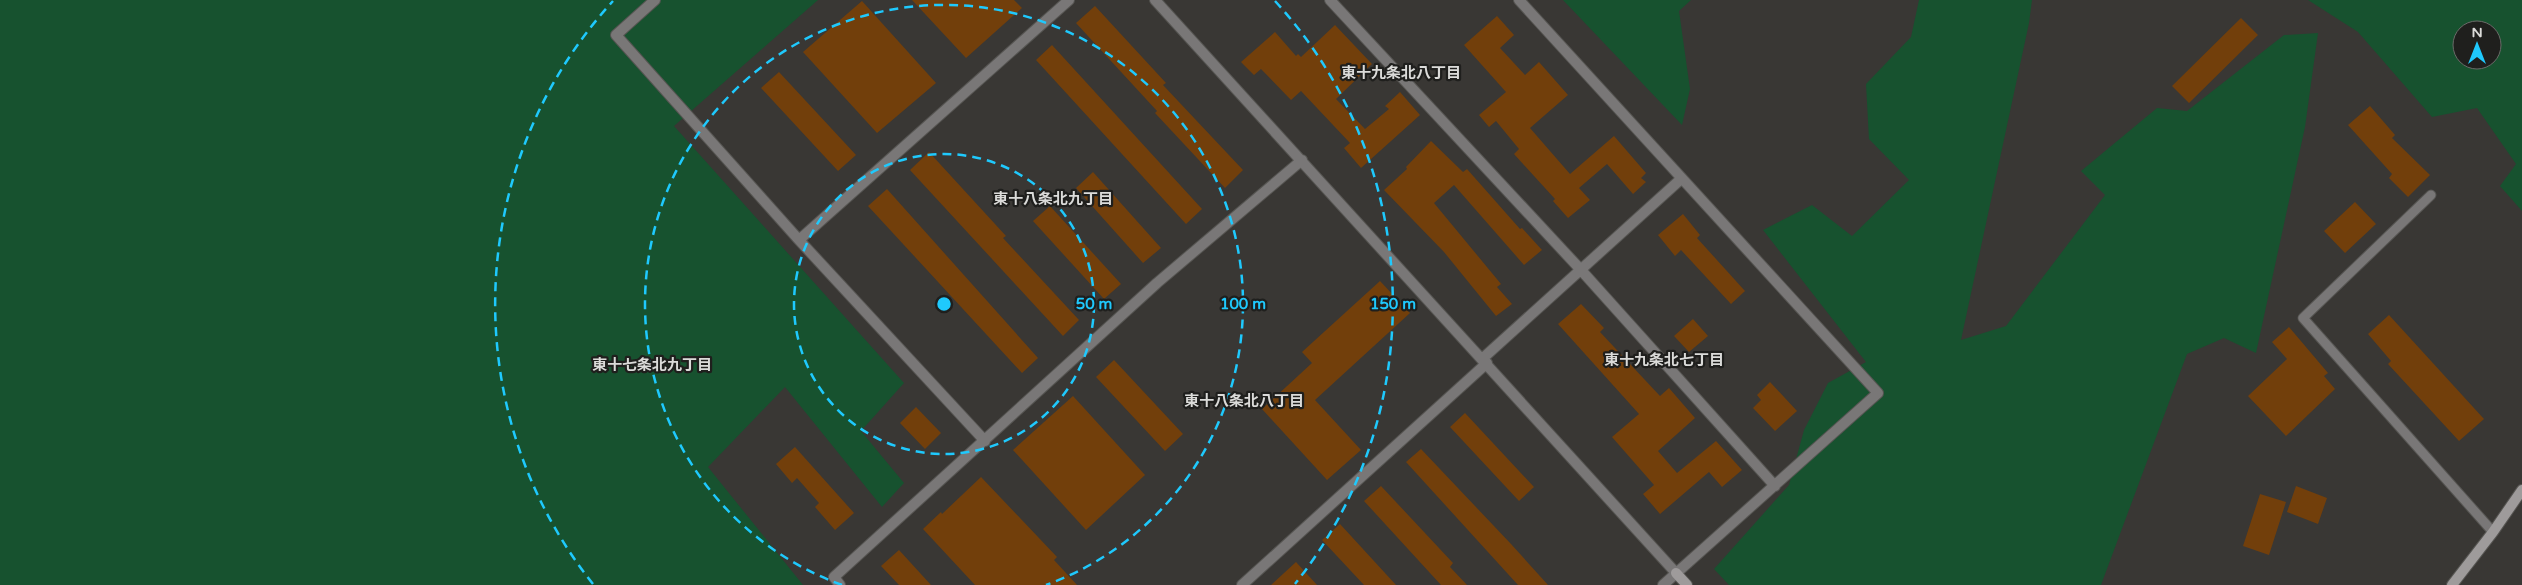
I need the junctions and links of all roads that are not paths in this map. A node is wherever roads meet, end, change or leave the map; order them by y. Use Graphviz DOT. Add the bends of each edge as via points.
graph roads {
  1 [pos="655,0"];
  2 [pos="1069,0"];
  3 [pos="1155,0"];
  4 [pos="1330,0"];
  5 [pos="1519,0"];
  6 [pos="1302,160"];
  7 [pos="1681,179"];
  8 [pos="2431,195"];
  9 [pos="799,240"];
  10 [pos="1581,270"];
  11 [pos="1485,361"];
  12 [pos="985,441"];
  13 [pos="1775,486"];
  14 [pos="2522,490"];
  15 [pos="2493,532"];
  16 [pos="1676,573"];
  17 [pos="840,585"];
  18 [pos="1242,585"];
  19 [pos="1663,585"];
  20 [pos="1687,585"];
  21 [pos="2452,585"];
  1 -- 9 [label="street" via="616,35"];
  2 -- 9 [label="street"];
  3 -- 6 [label="street"];
  4 -- 10 [label="street"];
  5 -- 7 [label="street"];
  6 -- 11 [label="street"];
  6 -- 12 [label="street" via="1157,283"];
  7 -- 10 [label="street"];
  7 -- 13 [label="street" via="1878,393"];
  8 -- 15 [label="lane" via="2303,318"];
  9 -- 12 [label="street"];
  10 -- 11 [label="street"];
  10 -- 13 [label="street"];
  11 -- 16 [label="street"];
  11 -- 18 [label="street"];
  12 -- 17 [label="street" via="834,577"];
  13 -- 16 [label="street"];
  14 -- 15 [label="street"];
  15 -- 21 [label="street"];
  16 -- 19 [label="street"];
  16 -- 20 [label="street"];
}
